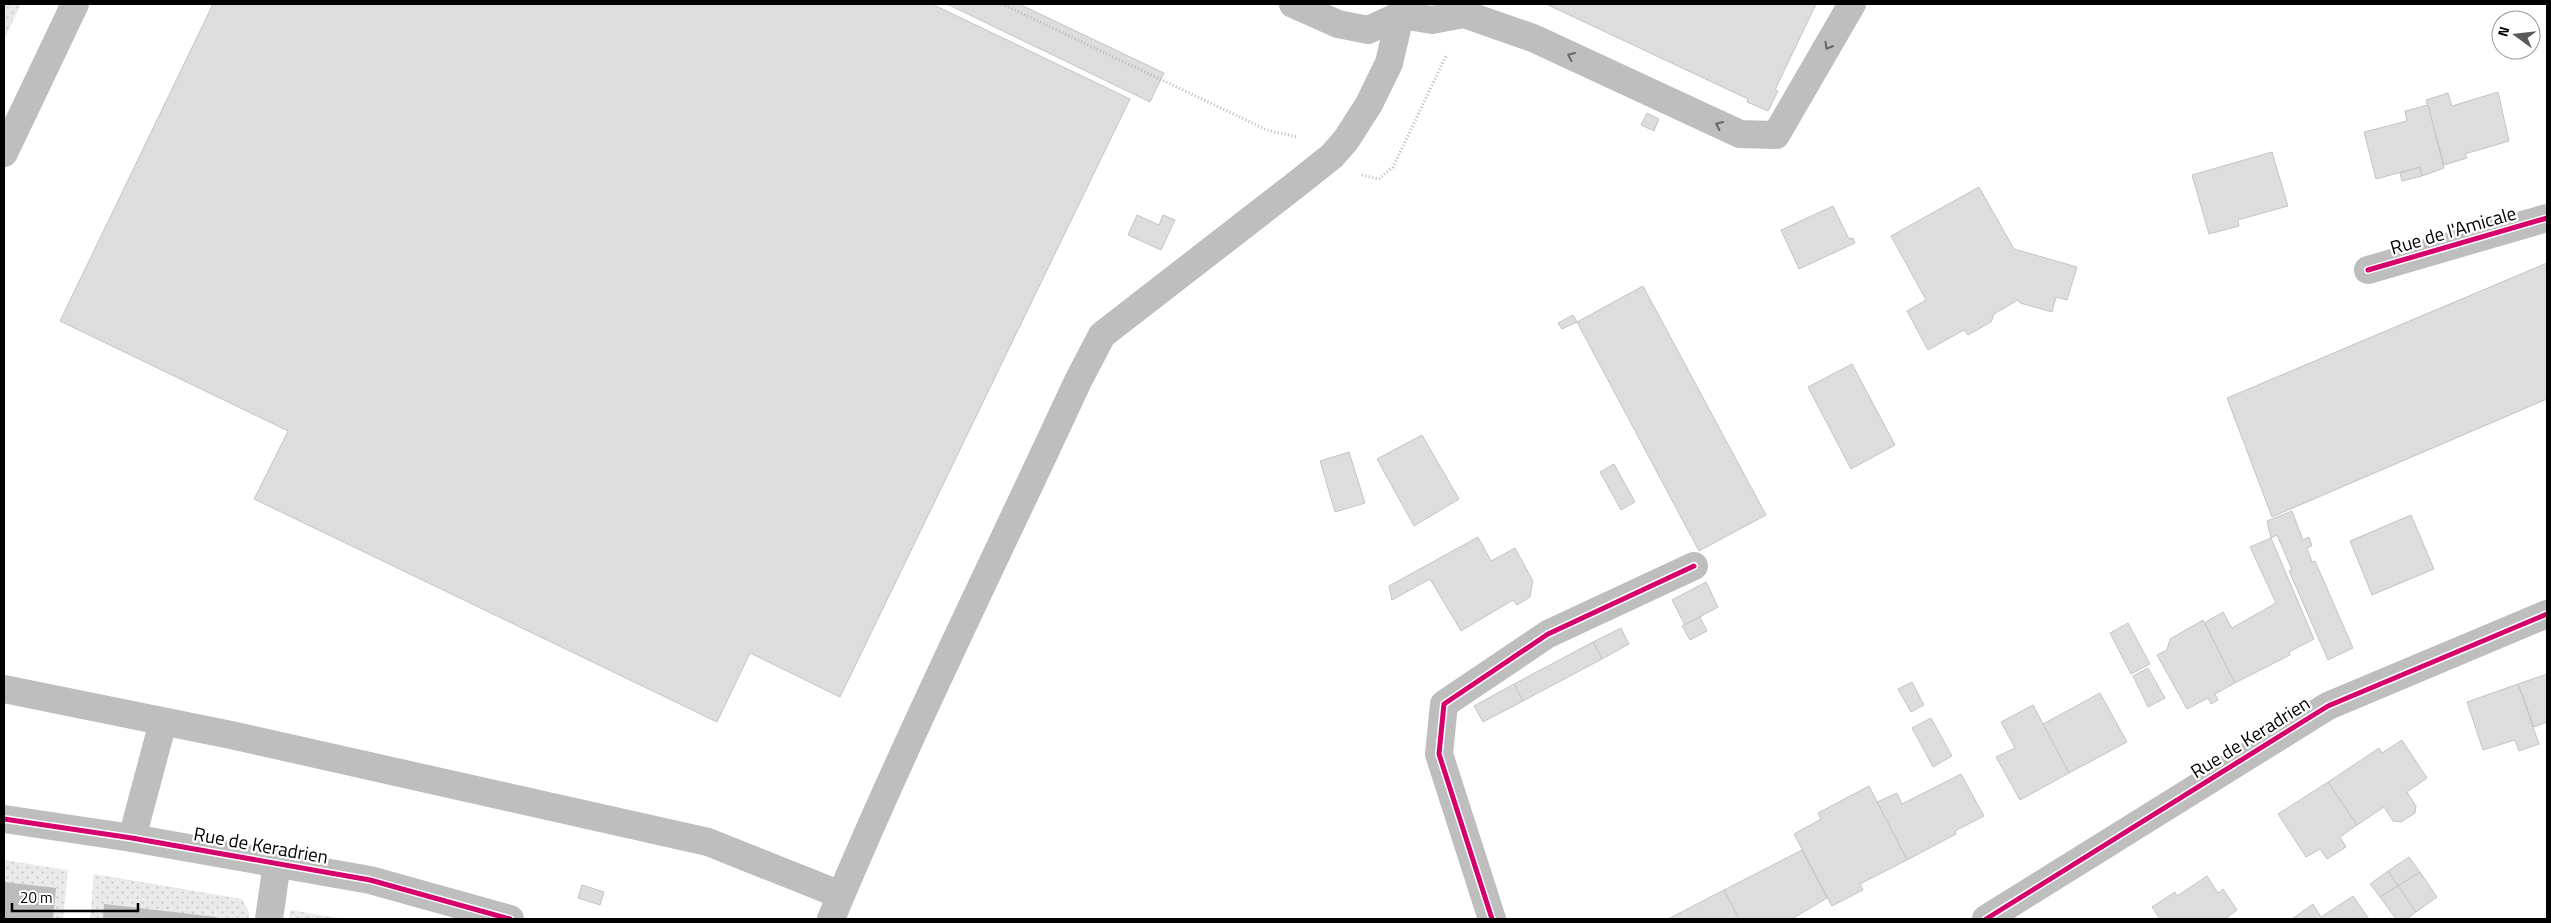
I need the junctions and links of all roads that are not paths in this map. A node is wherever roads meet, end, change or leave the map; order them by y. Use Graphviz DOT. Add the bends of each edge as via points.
graph roads {
  1 [pos="75,4"];
  2 [pos="1293,4"];
  3 [pos="1852,4"];
  4 [pos="1402,9"];
  5 [pos="4,152"];
  6 [pos="2547,218"];
  7 [pos="2368,270"];
  8 [pos="1694,566"];
  9 [pos="2547,614"];
  10 [pos="4,689"];
  11 [pos="163,722"];
  12 [pos="4,819"];
  13 [pos="132,838"];
  14 [pos="276,863"];
  15 [pos="836,907"];
  16 [pos="269,919"];
  17 [pos="510,919"];
  18 [pos="1492,919"];
  19 [pos="1986,919"];
  1 -- 5 [label="street"];
  2 -- 4 [label="street" via="1338,24 1368,30"];
  3 -- 4 [label="street, one-way" via="1776,134 1740,134 1533,38 1464,14 1432,20"];
  4 -- 15 [label="street" via="1389,63 1369,104 1332,156 1102,335 900,762"];
  6 -- 7 [label="street, Rue de l'Amicale"];
  8 -- 18 [label="street" via="1548,634 1444,704 1439,754"];
  9 -- 19 [label="street, Rue de Keradrien" via="2328,706"];
  10 -- 11 [label="street"];
  11 -- 13 [label="street"];
  11 -- 15 [label="street" via="708,842"];
  12 -- 13 [label="street, Rue de Keradrien"];
  13 -- 14 [label="street, Rue de Keradrien"];
  14 -- 16 [label="street"];
  14 -- 17 [label="street, Rue de Keradrien" via="370,880"];
}
